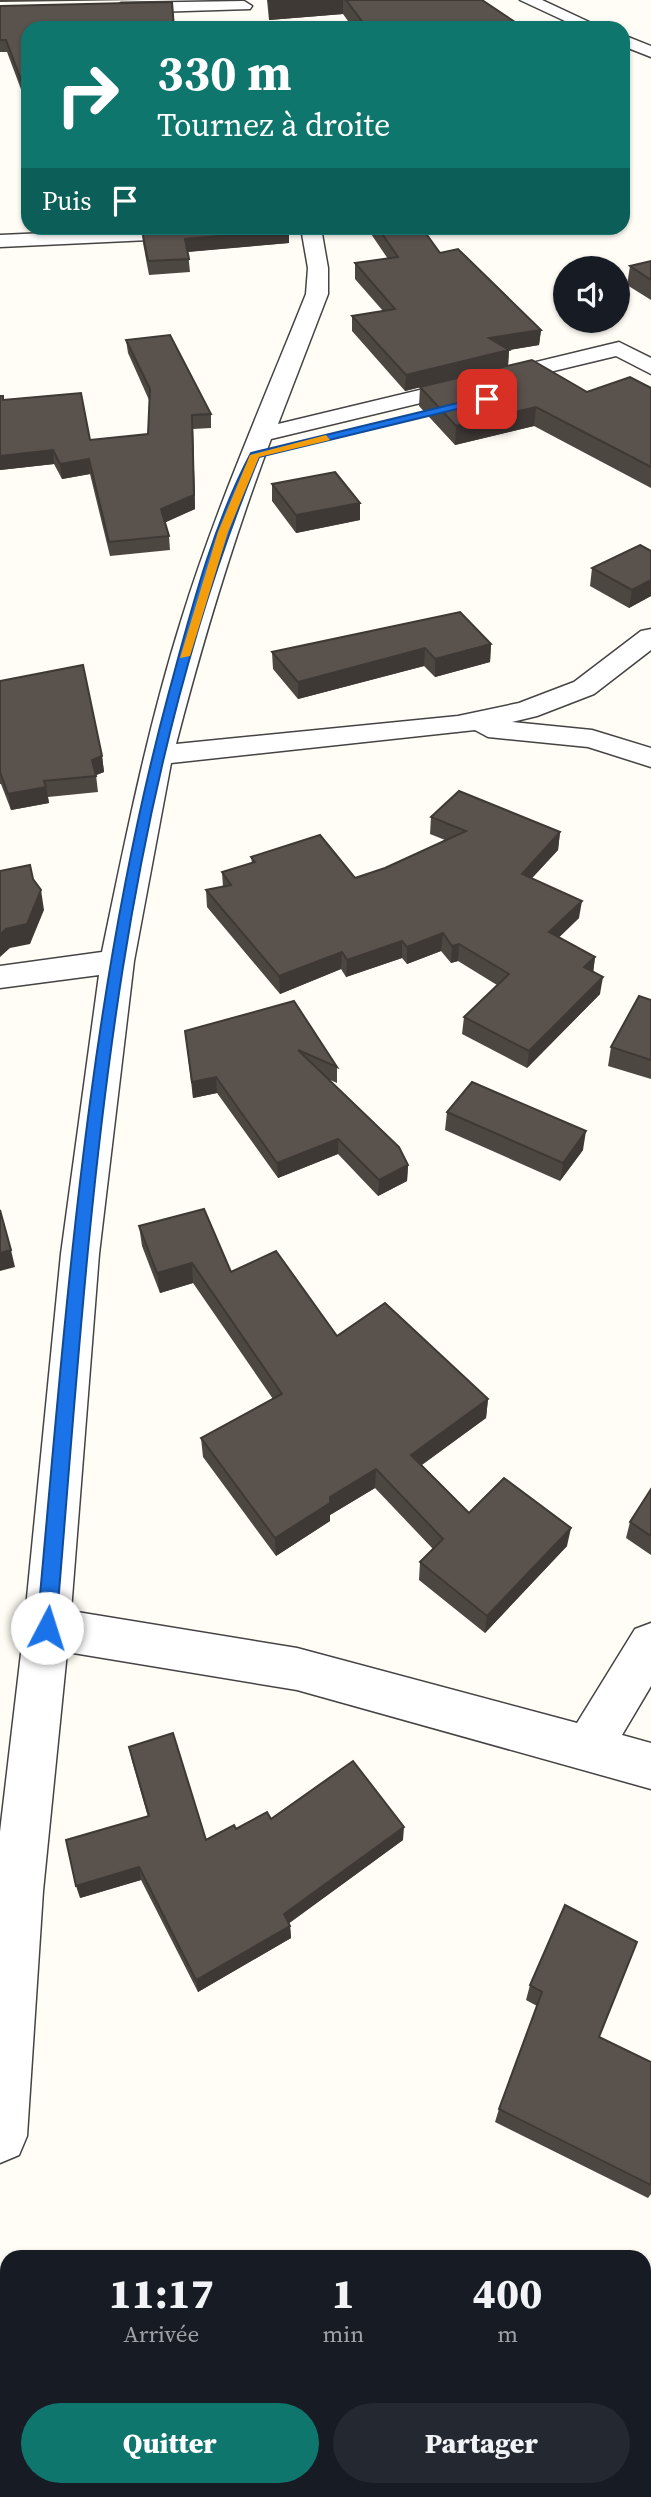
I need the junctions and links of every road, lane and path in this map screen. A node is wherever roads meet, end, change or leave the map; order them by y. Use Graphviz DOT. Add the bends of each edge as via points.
graph roads {
  1 [pos="528,0"];
  2 [pos="243,3"];
  3 [pos="106,8"];
  4 [pos="247,21"];
  5 [pos="578,21"];
  6 [pos="630,43"];
  7 [pos="651,52"];
  8 [pos="129,235"];
  9 [pos="312,235"];
  10 [pos="0,241"];
  11 [pos="646,365"];
  12 [pos="259,444"];
  13 [pos="651,637"];
  14 [pos="458,725"];
  15 [pos="158,755"];
  16 [pos="651,758"];
  17 [pos="117,961"];
  18 [pos="0,977"];
  19 [pos="47,1628"];
  20 [pos="651,1644"];
  21 [pos="589,1748"];
  22 [pos="651,1766"];
  23 [pos="0,2136"];
  1 -- 5 [label="street"];
  2 -- 3 [label="street"];
  2 -- 4 [label="street"];
  6 -- 7 [label="street"];
  8 -- 10 [label="street"];
  9 -- 12 [label="street" via="317,294"];
  11 -- 12 [label="street"];
  12 -- 15 [label="street" via="202,596"];
  13 -- 14 [label="street" via="584,688 527,710"];
  14 -- 15 [label="street"];
  14 -- 16 [label="street" via="592,739"];
  15 -- 17 [label="street"];
  17 -- 18 [label="street"];
  17 -- 19 [label="street" via="80,1254"];
  19 -- 21 [label="street" via="297,1669"];
  19 -- 23 [label="street" via="18,1891"];
  20 -- 21 [label="street"];
  21 -- 22 [label="street"];
}
